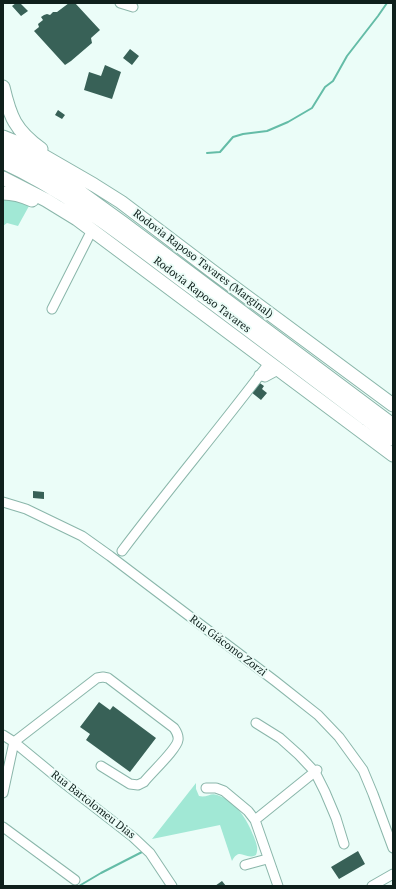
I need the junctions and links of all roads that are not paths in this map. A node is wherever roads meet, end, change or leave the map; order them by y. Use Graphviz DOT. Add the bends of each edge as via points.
graph roads {
  1 [pos="120,3"];
  2 [pos="133,7"];
  3 [pos="3,87"];
  4 [pos="3,137"];
  5 [pos="3,150"];
  6 [pos="3,162"];
  7 [pos="70,171"];
  8 [pos="3,178"];
  9 [pos="3,193"];
  10 [pos="88,227"];
  11 [pos="52,309"];
  12 [pos="273,366"];
  13 [pos="392,403"];
  14 [pos="393,426"];
  15 [pos="393,439"];
  16 [pos="393,455"];
  17 [pos="3,502"];
  18 [pos="122,551"];
  19 [pos="256,723"];
  20 [pos="3,735"];
  21 [pos="14,742"];
  22 [pos="100,766"];
  23 [pos="316,771"];
  24 [pos="206,788"];
  25 [pos="3,793"];
  26 [pos="255,820"];
  27 [pos="3,827"];
  28 [pos="344,844"];
  29 [pos="393,848"];
  30 [pos="268,859"];
  31 [pos="245,865"];
  32 [pos="393,874"];
  33 [pos="75,880"];
  34 [pos="172,886"];
  35 [pos="278,886"];
  36 [pos="372,886"];
  1 -- 2 [label="street"];
  3 -- 7 [label="highway" via="8,108 18,127"];
  4 -- 7 [label="highway, Rodovia Raposo Tavares (Marginal)"];
  5 -- 14 [label="highway, Rodovia Raposo Tavares" via="31,163 82,194 123,223"];
  6 -- 15 [label="highway, Rodovia Raposo Tavares" via="68,198 127,238"];
  7 -- 13 [label="highway, Rodovia Raposo Tavares (Marginal)" via="121,202 212,272"];
  8 -- 10 [label="highway, Rodovia Raposo Tavares" via="46,200"];
  9 -- 10 [label="highway" via="24,196"];
  10 -- 11 [label="street"];
  10 -- 12 [label="highway, Rodovia Raposo Tavares"];
  12 -- 16 [label="highway, Rodovia Raposo Tavares"];
  12 -- 18 [label="street" via="259,375"];
  17 -- 29 [label="street, Rua Giácomo Zorzi" via="82,536 318,715 339,737 363,770"];
  19 -- 23 [label="street" via="280,738"];
  20 -- 21 [label="street, Rua Bartolomeu Dias"];
  21 -- 22 [label="street" via="97,678 108,678 174,728 178,740 175,747 144,782 138,785 130,784"];
  21 -- 25 [label="street"];
  21 -- 34 [label="street, Rua Bartolomeu Dias" via="133,836 150,853"];
  23 -- 26 [label="street"];
  23 -- 28 [label="street"];
  24 -- 26 [label="street" via="216,788 224,792"];
  26 -- 30 [label="street"];
  27 -- 33 [label="street"];
  30 -- 31 [label="street"];
  30 -- 35 [label="street"];
  32 -- 36 [label="street"];
}
